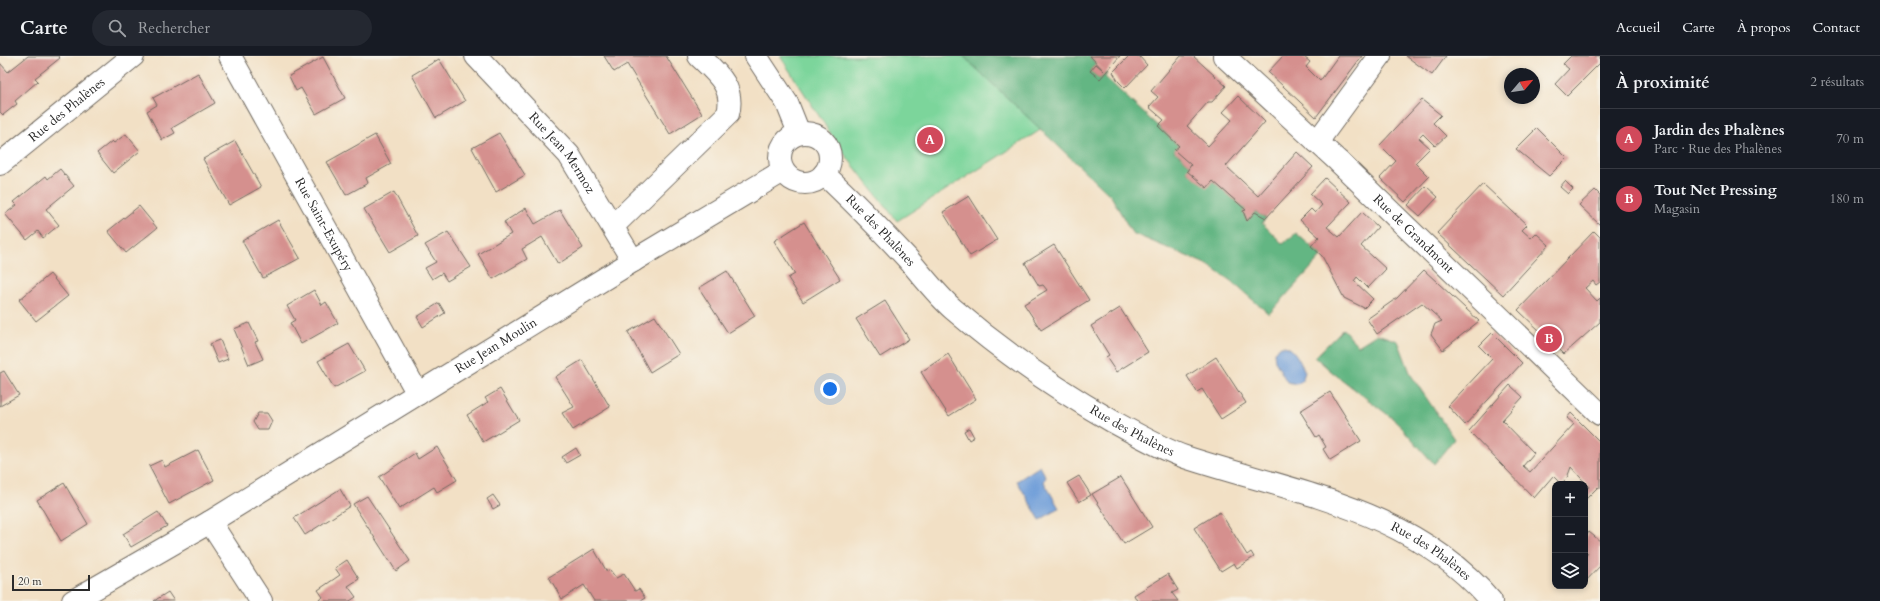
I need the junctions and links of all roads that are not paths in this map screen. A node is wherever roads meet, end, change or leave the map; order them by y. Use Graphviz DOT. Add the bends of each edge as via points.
graph roads {
  1 [pos="133,56"];
  2 [pos="230,56"];
  3 [pos="476,56"];
  4 [pos="699,56"];
  5 [pos="756,56"];
  6 [pos="1224,56"];
  7 [pos="1380,56"];
  8 [pos="799,133"];
  9 [pos="1317,142"];
  10 [pos="0,164"];
  11 [pos="783,171"];
  12 [pos="824,174"];
  13 [pos="613,226"];
  14 [pos="634,261"];
  15 [pos="418,394"];
  16 [pos="1600,414"];
  17 [pos="210,522"];
  18 [pos="73,601"];
  19 [pos="261,601"];
  20 [pos="1491,601"];
  1 -- 10 [label="street, Rue des Phalènes"];
  2 -- 15 [label="street, Rue Saint-Exupéry"];
  3 -- 13 [label="street, Rue Jean Mermoz" via="565,150"];
  4 -- 13 [label="street" via="728,90 728,114"];
  5 -- 8 [label="street" via="787,103"];
  6 -- 9 [label="street, Rue de Grandmont"];
  7 -- 9 [label="street"];
  8 -- 11 [label="street" via="792,136 781,148 780,164"];
  8 -- 12 [label="street" via="815,135 826,145 830,160"];
  9 -- 16 [label="street, Rue de Grandmont"];
  11 -- 12 [label="street" via="795,181 803,183 818,179"];
  11 -- 14 [label="street, Rue Jean Moulin"];
  12 -- 20 [label="street, Rue des Phalènes" via="866,214 952,308 1033,372 1112,420 1182,456 1345,505 1396,526 1444,557"];
  13 -- 14 [label="street, Rue Jean Mermoz"];
  14 -- 15 [label="street, Rue Jean Moulin"];
  15 -- 17 [label="street, Rue Jean Moulin"];
  17 -- 18 [label="street, Rue Jean Moulin"];
  17 -- 19 [label="street"];
}
